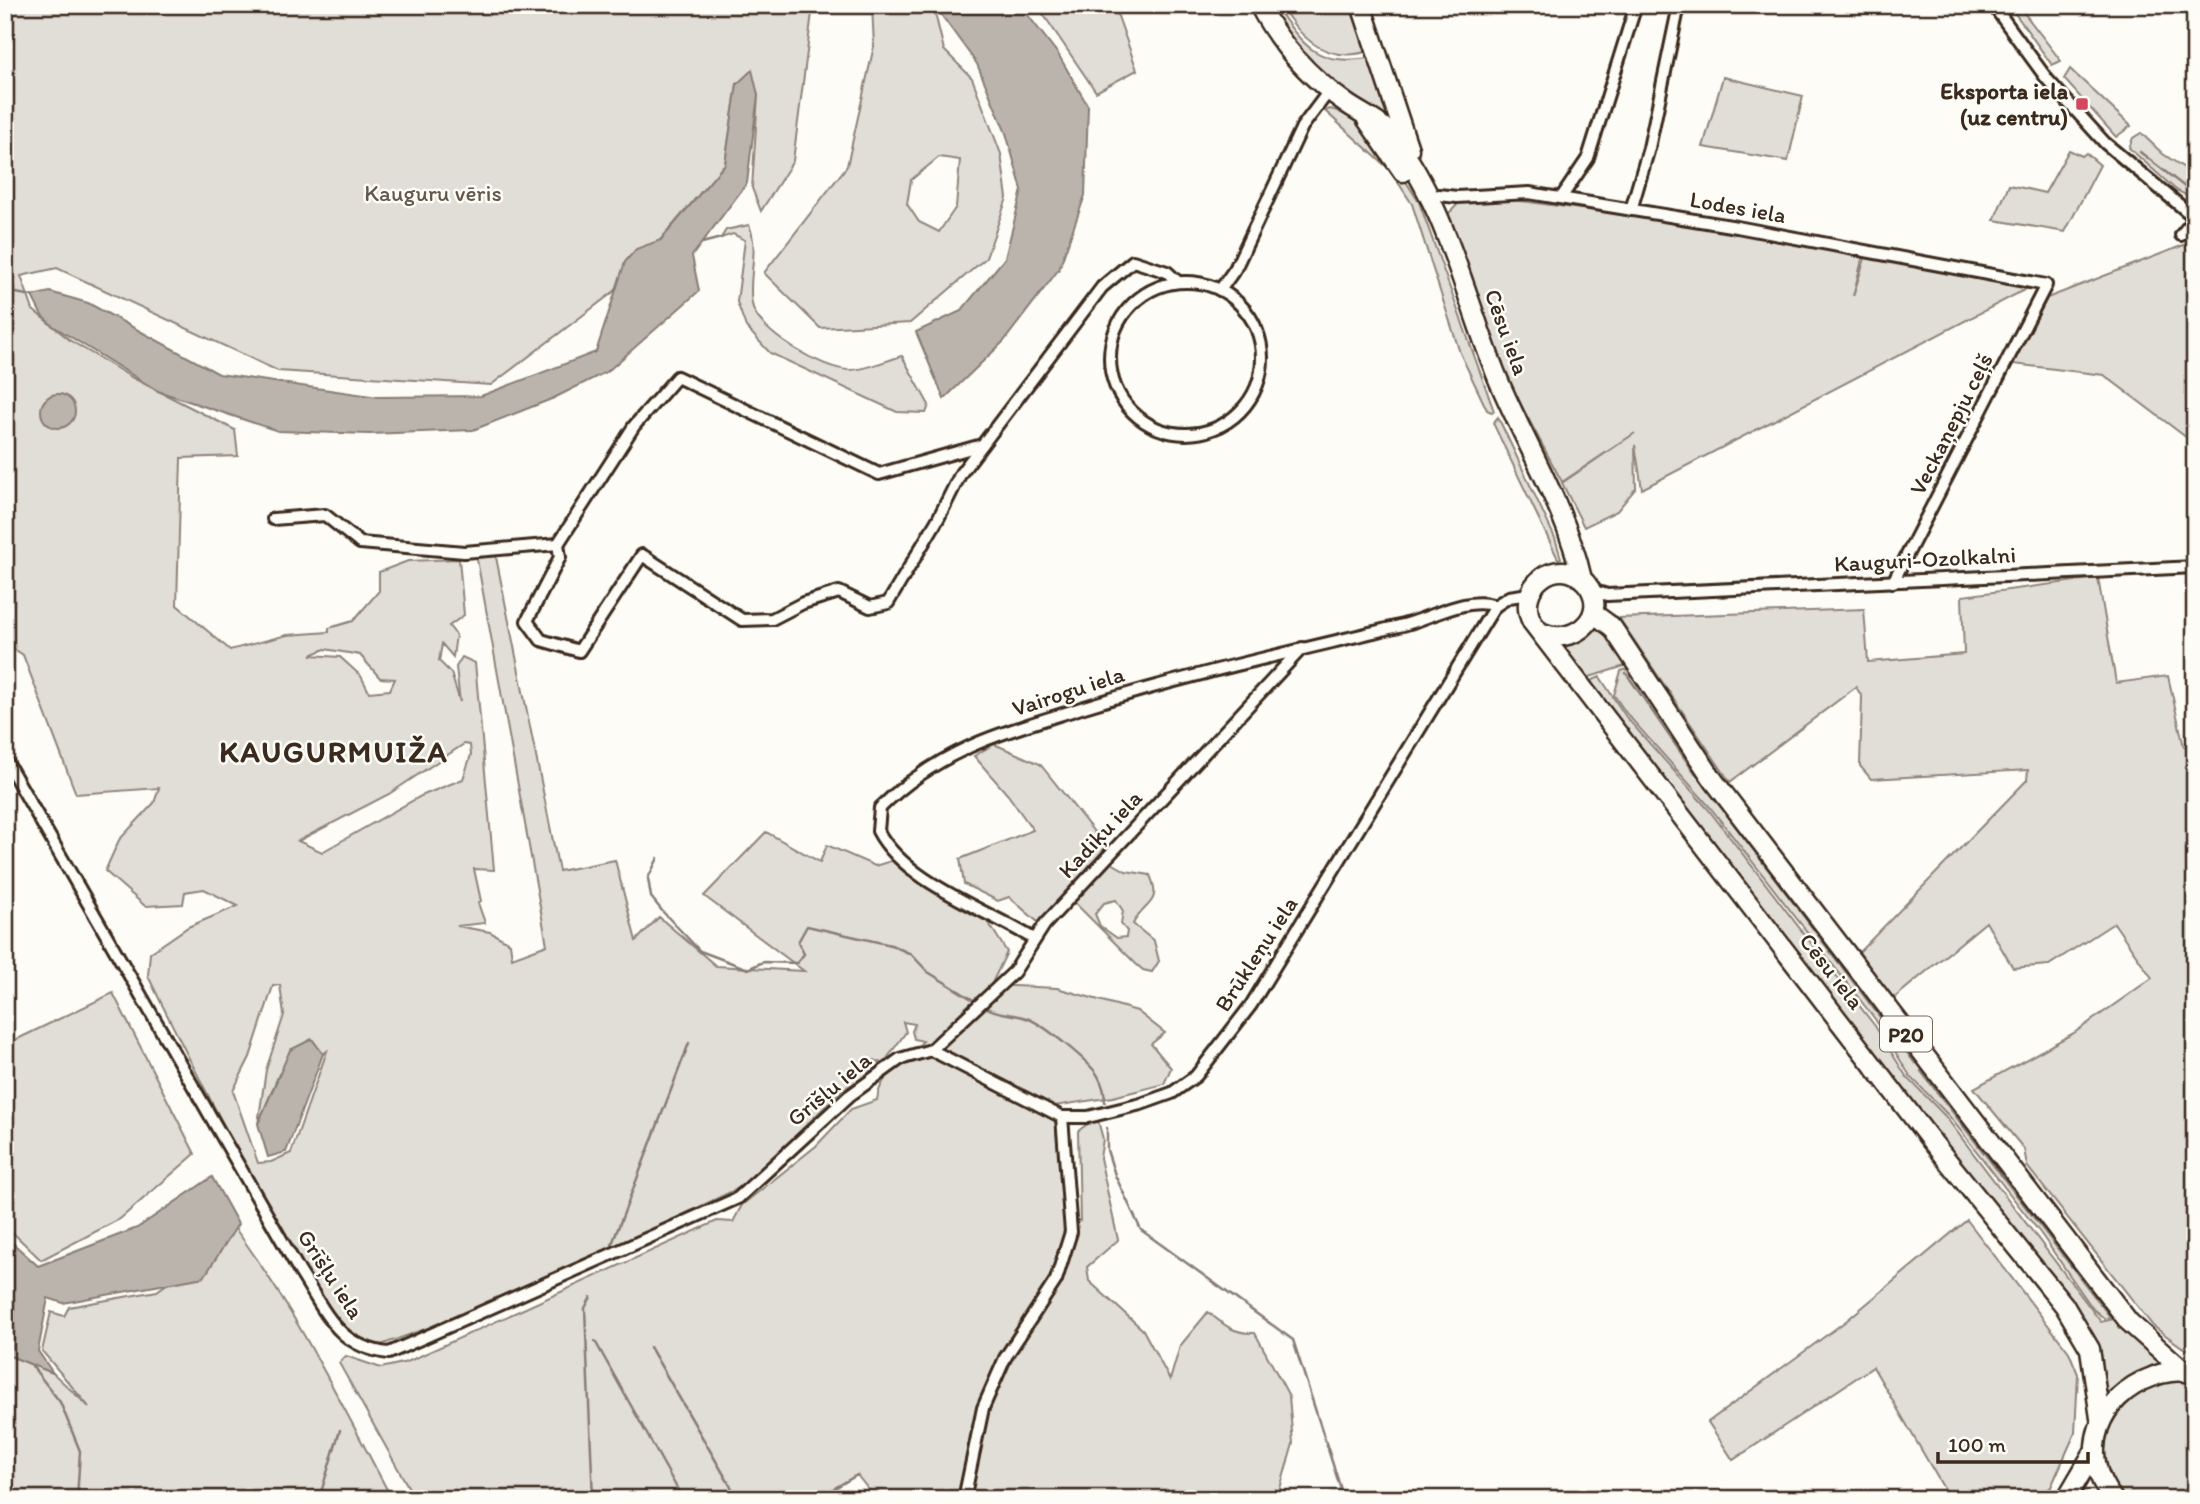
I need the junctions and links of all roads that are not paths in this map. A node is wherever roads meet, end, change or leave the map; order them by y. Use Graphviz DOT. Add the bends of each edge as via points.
graph roads {
  1 [pos="1259,5"];
  2 [pos="1362,5"];
  3 [pos="1636,5"];
  4 [pos="1679,5"];
  5 [pos="1993,5"];
  6 [pos="1329,91"];
  7 [pos="1365,117"];
  8 [pos="1418,179"];
  9 [pos="1561,198"];
  10 [pos="1426,199"];
  11 [pos="1631,210"];
  12 [pos="2195,218"];
  13 [pos="2181,235"];
  14 [pos="1178,282"];
  15 [pos="2046,285"];
  16 [pos="1220,290"];
  17 [pos="982,445"];
  18 [pos="273,519"];
  19 [pos="558,544"];
  20 [pos="2195,568"];
  21 [pos="1565,572"];
  22 [pos="1893,582"];
  23 [pos="1590,597"];
  24 [pos="1528,601"];
  25 [pos="1497,605"];
  26 [pos="1543,633"];
  27 [pos="1303,648"];
  28 [pos="5,759"];
  29 [pos="1034,939"];
  30 [pos="931,1050"];
  31 [pos="1062,1117"];
  32 [pos="2189,1373"];
  33 [pos="2101,1418"];
  34 [pos="2093,1453"];
  35 [pos="964,1499"];
  36 [pos="2066,1499"];
  37 [pos="2113,1499"];
  1 -- 6 [label="main road, Cēsu iela" via="1274,33"];
  2 -- 8 [label="main road"];
  3 -- 9 [label="street" via="1588,158"];
  4 -- 11 [label="street"];
  5 -- 12 [label="street" via="2047,79 2105,144"];
  6 -- 7 [label="main road, Cēsu iela"];
  6 -- 16 [label="street" via="1303,127 1235,269"];
  7 -- 8 [label="main road, Cēsu iela" via="1392,135"];
  7 -- 10 [label="main road, Cēsu iela"];
  8 -- 10 [label="main road, Cēsu iela"];
  9 -- 10 [label="street, Lodes iela" via="1529,193"];
  9 -- 11 [label="street, Lodes iela"];
  10 -- 21 [label="main road, Cēsu iela" via="1481,365 1558,536 1567,563"];
  10 -- 23 [label="main road, Cēsu iela" via="1510,408 1573,541"];
  11 -- 15 [label="street, Lodes iela"];
  12 -- 13 [label="street"];
  14 -- 16 [label="street"];
  14 -- 16 [label="street" via="1158,287 1132,305 1114,332 1110,352 1111,374 1130,411 1170,433 1217,428 1237,415 1252,397 1261,375 1262,351 1256,328 1244,307"];
  14 -- 17 [label="street" via="1167,272 1133,261 1102,287"];
  15 -- 22 [label="street, Veckaņepju ceļš"];
  17 -- 19 [label="street" via="879,474 677,377 634,426"];
  17 -- 19 [label="street" via="961,472 939,519 888,603 870,607 839,592 772,619 742,620 642,555 579,651 541,640 527,621 560,557"];
  18 -- 19 [label="street" via="325,515 360,543 464,552"];
  20 -- 22 [label="street, Kauguri-Ozolkalni"];
  21 -- 23 [label="main road, Cēsu iela"];
  21 -- 24 [label="main road" via="1538,579"];
  22 -- 23 [label="street, Kauguri-Ozolkalni"];
  23 -- 26 [label="main road" via="1585,627 1558,638"];
  23 -- 32 [label="main road, Cēsu iela / P20" via="1714,781 2129,1322"];
  24 -- 25 [label="street" via="1509,597"];
  24 -- 26 [label="main road, Cēsu iela" via="1532,622"];
  25 -- 27 [label="street, Vairogu iela" via="1485,602"];
  25 -- 31 [label="street, Brūkleņu iela" via="1251,1005 1196,1076 1172,1093 1141,1104 1088,1117"];
  26 -- 33 [label="main road, Cēsu iela / P20" via="1715,863 2064,1305 2090,1349"];
  27 -- 29 [label="street, Kadiķu iela"];
  27 -- 29 [label="street, Vairogu iela" via="1160,684 972,746 914,779 880,808 878,831 901,859 928,880"];
  28 -- 30 [label="street, Grīšļu iela" via="300,1272 338,1331 364,1350 389,1353 414,1343 738,1198 849,1096 900,1059"];
  29 -- 30 [label="street, Kadiķu iela" via="1014,972"];
  30 -- 31 [label="street"];
  31 -- 35 [label="street" via="1071,1232 1056,1280 1004,1358 983,1408"];
  32 -- 33 [label="main road" via="2161,1373 2139,1381"];
  33 -- 34 [label="main road"];
  34 -- 36 [label="main road"];
  34 -- 37 [label="main road" via="2096,1471"];
}
